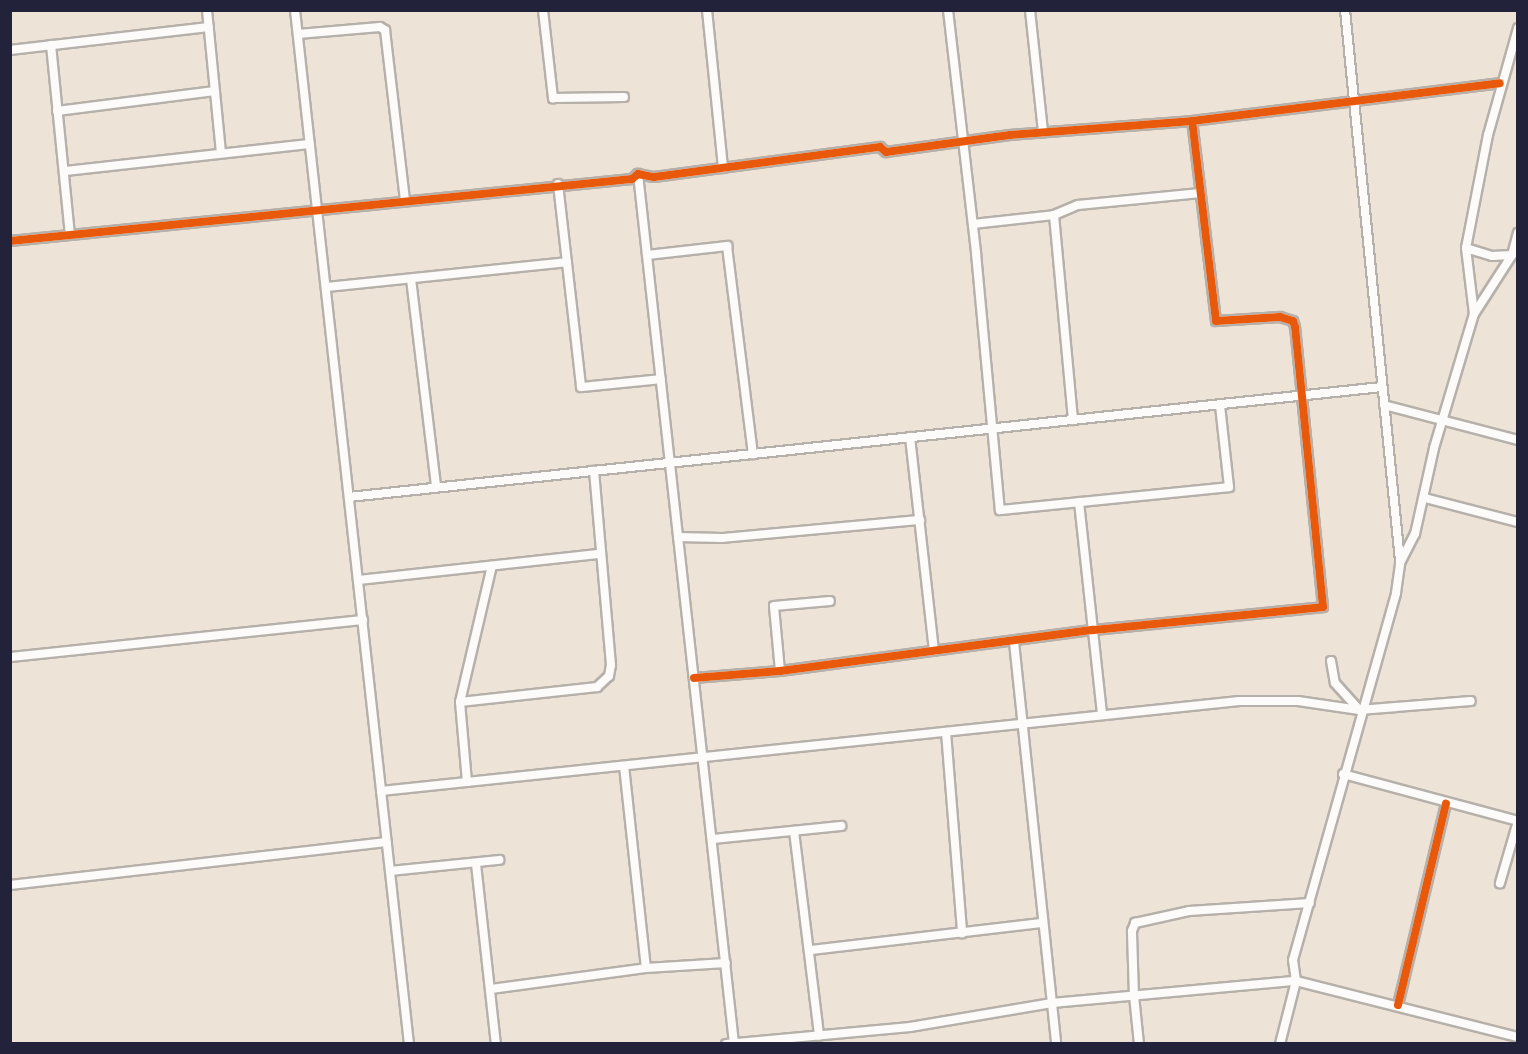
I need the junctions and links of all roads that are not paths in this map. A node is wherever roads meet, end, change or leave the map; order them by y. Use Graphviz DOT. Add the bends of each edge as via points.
graph roads {
  1 [pos="207,10"];
  2 [pos="296,10"];
  3 [pos="543,10"];
  4 [pos="706,10"];
  5 [pos="948,10"];
  6 [pos="1030,10"];
  7 [pos="1345,10"];
  8 [pos="209,27"];
  9 [pos="1518,28"];
  10 [pos="298,34"];
  11 [pos="51,45"];
  12 [pos="10,50"];
  13 [pos="1500,83"];
  14 [pos="215,91"];
  15 [pos="624,97"];
  16 [pos="1354,99"];
  17 [pos="57,111"];
  18 [pos="1192,121"];
  19 [pos="1043,132"];
  20 [pos="961,141"];
  21 [pos="310,144"];
  22 [pos="221,153"];
  23 [pos="723,168"];
  24 [pos="65,171"];
  25 [pos="638,174"];
  26 [pos="558,184"];
  27 [pos="1200,193"];
  28 [pos="405,201"];
  29 [pos="317,208"];
  30 [pos="1054,215"];
  31 [pos="973,224"];
  32 [pos="1518,232"];
  33 [pos="70,234"];
  34 [pos="10,241"];
  35 [pos="1466,248"];
  36 [pos="647,255"];
  37 [pos="1512,255"];
  38 [pos="567,262"];
  39 [pos="411,279"];
  40 [pos="326,287"];
  41 [pos="1474,314"];
  42 [pos="661,380"];
  43 [pos="1382,387"];
  44 [pos="1301,396"];
  45 [pos="1220,405"];
  46 [pos="1384,405"];
  47 [pos="1073,420"];
  48 [pos="1442,420"];
  49 [pos="992,429"];
  50 [pos="910,437"];
  51 [pos="1518,440"];
  52 [pos="753,454"];
  53 [pos="670,463"];
  54 [pos="594,471"];
  55 [pos="436,488"];
  56 [pos="349,497"];
  57 [pos="1425,498"];
  58 [pos="1079,502"];
  59 [pos="920,520"];
  60 [pos="1518,522"];
  61 [pos="678,537"];
  62 [pos="599,554"];
  63 [pos="1400,564"];
  64 [pos="492,566"];
  65 [pos="358,580"];
  66 [pos="830,601"];
  67 [pos="363,620"];
  68 [pos="1093,630"];
  69 [pos="1014,642"];
  70 [pos="934,651"];
  71 [pos="10,657"];
  72 [pos="1331,661"];
  73 [pos="780,671"];
  74 [pos="694,678"];
  75 [pos="1471,701"];
  76 [pos="460,702"];
  77 [pos="1361,710"];
  78 [pos="1102,714"];
  79 [pos="1024,723"];
  80 [pos="946,732"];
  81 [pos="703,758"];
  82 [pos="624,766"];
  83 [pos="1343,774"];
  84 [pos="467,782"];
  85 [pos="381,791"];
  86 [pos="1446,804"];
  87 [pos="842,826"];
  88 [pos="794,831"];
  89 [pos="712,839"];
  90 [pos="387,842"];
  91 [pos="499,860"];
  92 [pos="476,864"];
  93 [pos="390,871"];
  94 [pos="1500,883"];
  95 [pos="10,885"];
  96 [pos="1310,903"];
  97 [pos="1041,923"];
  98 [pos="962,933"];
  99 [pos="811,950"];
  100 [pos="726,963"];
  101 [pos="646,968"];
  102 [pos="1296,981"];
  103 [pos="491,989"];
  104 [pos="1134,996"];
  105 [pos="1052,1003"];
  106 [pos="1398,1005"];
  107 [pos="819,1035"];
  108 [pos="1518,1037"];
  109 [pos="732,1043"];
  110 [pos="409,1044"];
  111 [pos="495,1044"];
  112 [pos="1056,1044"];
  113 [pos="1139,1044"];
  114 [pos="1280,1044"];
  1 -- 8 [label="street"];
  2 -- 10 [label="street"];
  3 -- 15 [label="street" via="553,98"];
  4 -- 23 [label="street"];
  5 -- 20 [label="street"];
  6 -- 19 [label="street"];
  7 -- 16 [label="street"];
  8 -- 11 [label="street"];
  8 -- 14 [label="street"];
  9 -- 13 [label="street"];
  10 -- 21 [label="street"];
  10 -- 28 [label="street" via="380,27 385,30"];
  11 -- 12 [label="street"];
  11 -- 17 [label="street"];
  13 -- 16 [label="street"];
  13 -- 35 [label="street"];
  14 -- 17 [label="street"];
  14 -- 22 [label="street"];
  16 -- 18 [label="street"];
  16 -- 43 [label="street"];
  17 -- 24 [label="street"];
  18 -- 19 [label="street"];
  18 -- 27 [label="street"];
  19 -- 20 [label="street"];
  20 -- 23 [label="street" via="886,152 880,147"];
  20 -- 31 [label="street"];
  21 -- 22 [label="street"];
  21 -- 29 [label="street"];
  22 -- 24 [label="street"];
  23 -- 25 [label="street" via="654,177"];
  24 -- 33 [label="street"];
  25 -- 26 [label="street" via="632,178"];
  25 -- 36 [label="street"];
  26 -- 28 [label="street"];
  26 -- 38 [label="street"];
  27 -- 30 [label="street" via="1078,205"];
  27 -- 44 [label="street" via="1216,321 1280,317 1293,321"];
  28 -- 29 [label="street"];
  29 -- 33 [label="street"];
  29 -- 40 [label="street"];
  30 -- 31 [label="street"];
  30 -- 47 [label="street"];
  31 -- 49 [label="street"];
  32 -- 37 [label="street"];
  33 -- 34 [label="street"];
  35 -- 37 [label="street" via="1492,256"];
  35 -- 41 [label="street"];
  36 -- 42 [label="street"];
  36 -- 52 [label="street" via="727,246"];
  37 -- 41 [label="street"];
  38 -- 39 [label="street"];
  38 -- 42 [label="street" via="581,387"];
  39 -- 40 [label="street"];
  39 -- 55 [label="street"];
  40 -- 56 [label="street"];
  41 -- 48 [label="street"];
  42 -- 53 [label="street"];
  43 -- 44 [label="street"];
  43 -- 46 [label="street"];
  44 -- 45 [label="street"];
  44 -- 68 [label="street" via="1323,607"];
  45 -- 47 [label="street"];
  45 -- 58 [label="street" via="1229,487"];
  46 -- 48 [label="street"];
  46 -- 63 [label="street"];
  47 -- 49 [label="street"];
  48 -- 51 [label="street"];
  48 -- 57 [label="street"];
  49 -- 50 [label="street"];
  49 -- 58 [label="street" via="1000,510"];
  50 -- 52 [label="street"];
  50 -- 59 [label="street"];
  52 -- 53 [label="street"];
  53 -- 54 [label="street"];
  53 -- 61 [label="street"];
  54 -- 55 [label="street"];
  54 -- 62 [label="street"];
  55 -- 56 [label="street"];
  56 -- 65 [label="street"];
  57 -- 60 [label="street"];
  57 -- 63 [label="street" via="1415,534"];
  58 -- 68 [label="street"];
  59 -- 61 [label="street" via="722,538"];
  59 -- 70 [label="street"];
  61 -- 74 [label="street"];
  62 -- 64 [label="street"];
  62 -- 76 [label="street" via="611,665 603,685"];
  63 -- 77 [label="street" via="1396,593"];
  64 -- 65 [label="street"];
  64 -- 76 [label="street"];
  65 -- 67 [label="street"];
  66 -- 73 [label="street" via="774,606"];
  67 -- 71 [label="street"];
  67 -- 85 [label="street"];
  68 -- 69 [label="street"];
  68 -- 78 [label="street"];
  69 -- 70 [label="street"];
  69 -- 79 [label="street"];
  70 -- 73 [label="street"];
  72 -- 77 [label="street" via="1335,683"];
  73 -- 74 [label="street"];
  74 -- 81 [label="street"];
  75 -- 77 [label="street"];
  76 -- 84 [label="street"];
  77 -- 78 [label="street" via="1267,699"];
  77 -- 83 [label="street"];
  78 -- 79 [label="street"];
  79 -- 80 [label="street"];
  79 -- 97 [label="street"];
  80 -- 81 [label="street"];
  80 -- 98 [label="street"];
  81 -- 82 [label="street"];
  81 -- 89 [label="street"];
  82 -- 84 [label="street"];
  82 -- 101 [label="street"];
  83 -- 86 [label="street"];
  83 -- 96 [label="street"];
  84 -- 85 [label="street"];
  85 -- 90 [label="street"];
  86 -- 94 [label="street" via="1518,821"];
  86 -- 106 [label="street"];
  87 -- 88 [label="street"];
  88 -- 89 [label="street"];
  88 -- 99 [label="street"];
  89 -- 100 [label="street"];
  90 -- 93 [label="street"];
  90 -- 95 [label="street"];
  91 -- 92 [label="street"];
  92 -- 93 [label="street"];
  92 -- 103 [label="street"];
  93 -- 110 [label="street"];
  96 -- 102 [label="street" via="1293,960"];
  96 -- 104 [label="street" via="1189,911 1135,923"];
  97 -- 98 [label="street"];
  97 -- 105 [label="street"];
  98 -- 99 [label="street"];
  99 -- 107 [label="street"];
  100 -- 101 [label="street"];
  100 -- 109 [label="street"];
  101 -- 103 [label="street"];
  102 -- 104 [label="street"];
  102 -- 106 [label="street"];
  102 -- 114 [label="street"];
  103 -- 111 [label="street"];
  104 -- 105 [label="street"];
  104 -- 113 [label="street"];
  105 -- 107 [label="street" via="910,1028"];
  105 -- 112 [label="street"];
  106 -- 108 [label="street"];
  107 -- 109 [label="street"];
}
